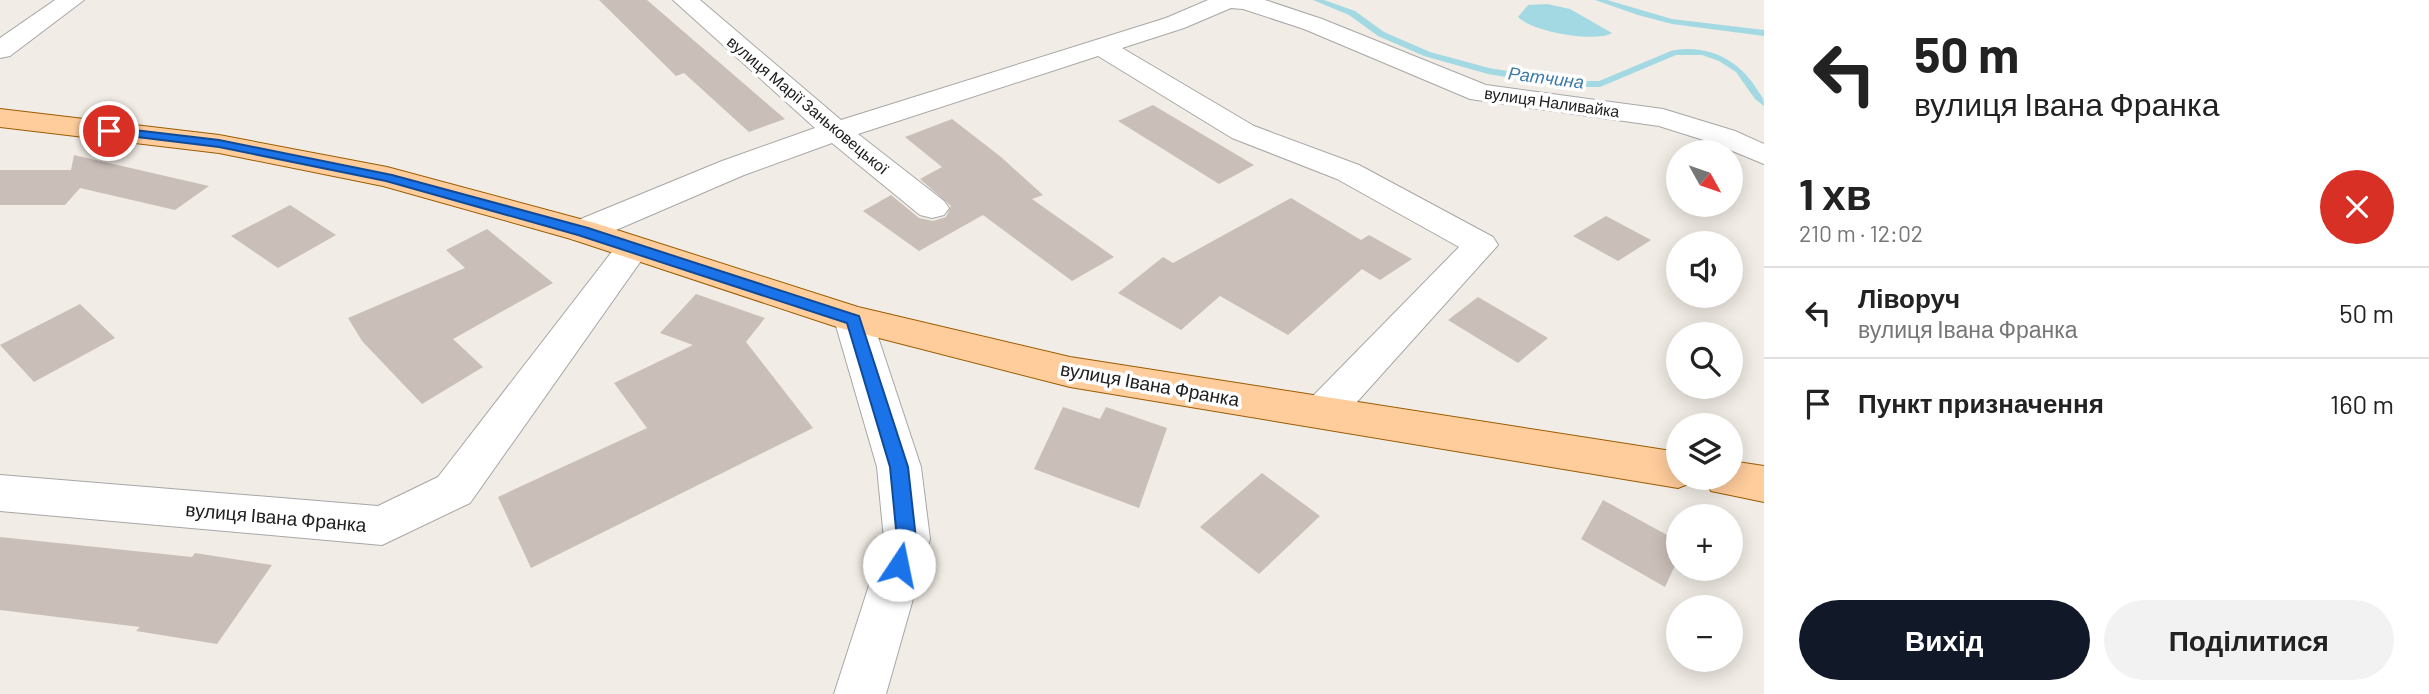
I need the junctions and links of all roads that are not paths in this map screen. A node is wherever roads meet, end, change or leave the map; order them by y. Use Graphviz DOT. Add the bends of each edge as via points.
graph roads {
  1 [pos="72,0"];
  2 [pos="685,0"];
  3 [pos="1225,1"];
  4 [pos="1101,47"];
  5 [pos="0,50"];
  6 [pos="0,117"];
  7 [pos="836,131"];
  8 [pos="1764,155"];
  9 [pos="932,208"];
  10 [pos="583,231"];
  11 [pos="633,248"];
  12 [pos="853,319"];
  13 [pos="1323,412"];
  14 [pos="1666,468"];
  15 [pos="1743,481"];
  16 [pos="1764,484"];
  17 [pos="0,493"];
  18 [pos="860,694"];
  1 -- 5 [label="street"];
  2 -- 7 [label="street, вулиця Марії Заньковецької"];
  3 -- 4 [label="street"];
  3 -- 8 [label="street, вулиця Наливайка" via="1247,2 1301,19 1480,93 1663,118"];
  4 -- 7 [label="street"];
  4 -- 13 [label="street" via="1243,132 1348,172 1481,245"];
  6 -- 10 [label="main road, вулиця Івана Франка" via="219,144 387,177"];
  7 -- 9 [label="street, вулиця Марії Заньковецької"];
  7 -- 10 [label="street" via="733,167"];
  10 -- 11 [label="main road, вулиця Івана Франка"];
  11 -- 12 [label="main road, вулиця Івана Франка"];
  11 -- 17 [label="street, вулиця Івана Франка" via="454,490 382,526"];
  12 -- 13 [label="main road, вулиця Івана Франка" via="1070,372"];
  12 -- 18 [label="street" via="899,467 906,539"];
  13 -- 14 [label="main road, вулиця Івана Франка"];
  15 -- 16 [label="main road"];
}
